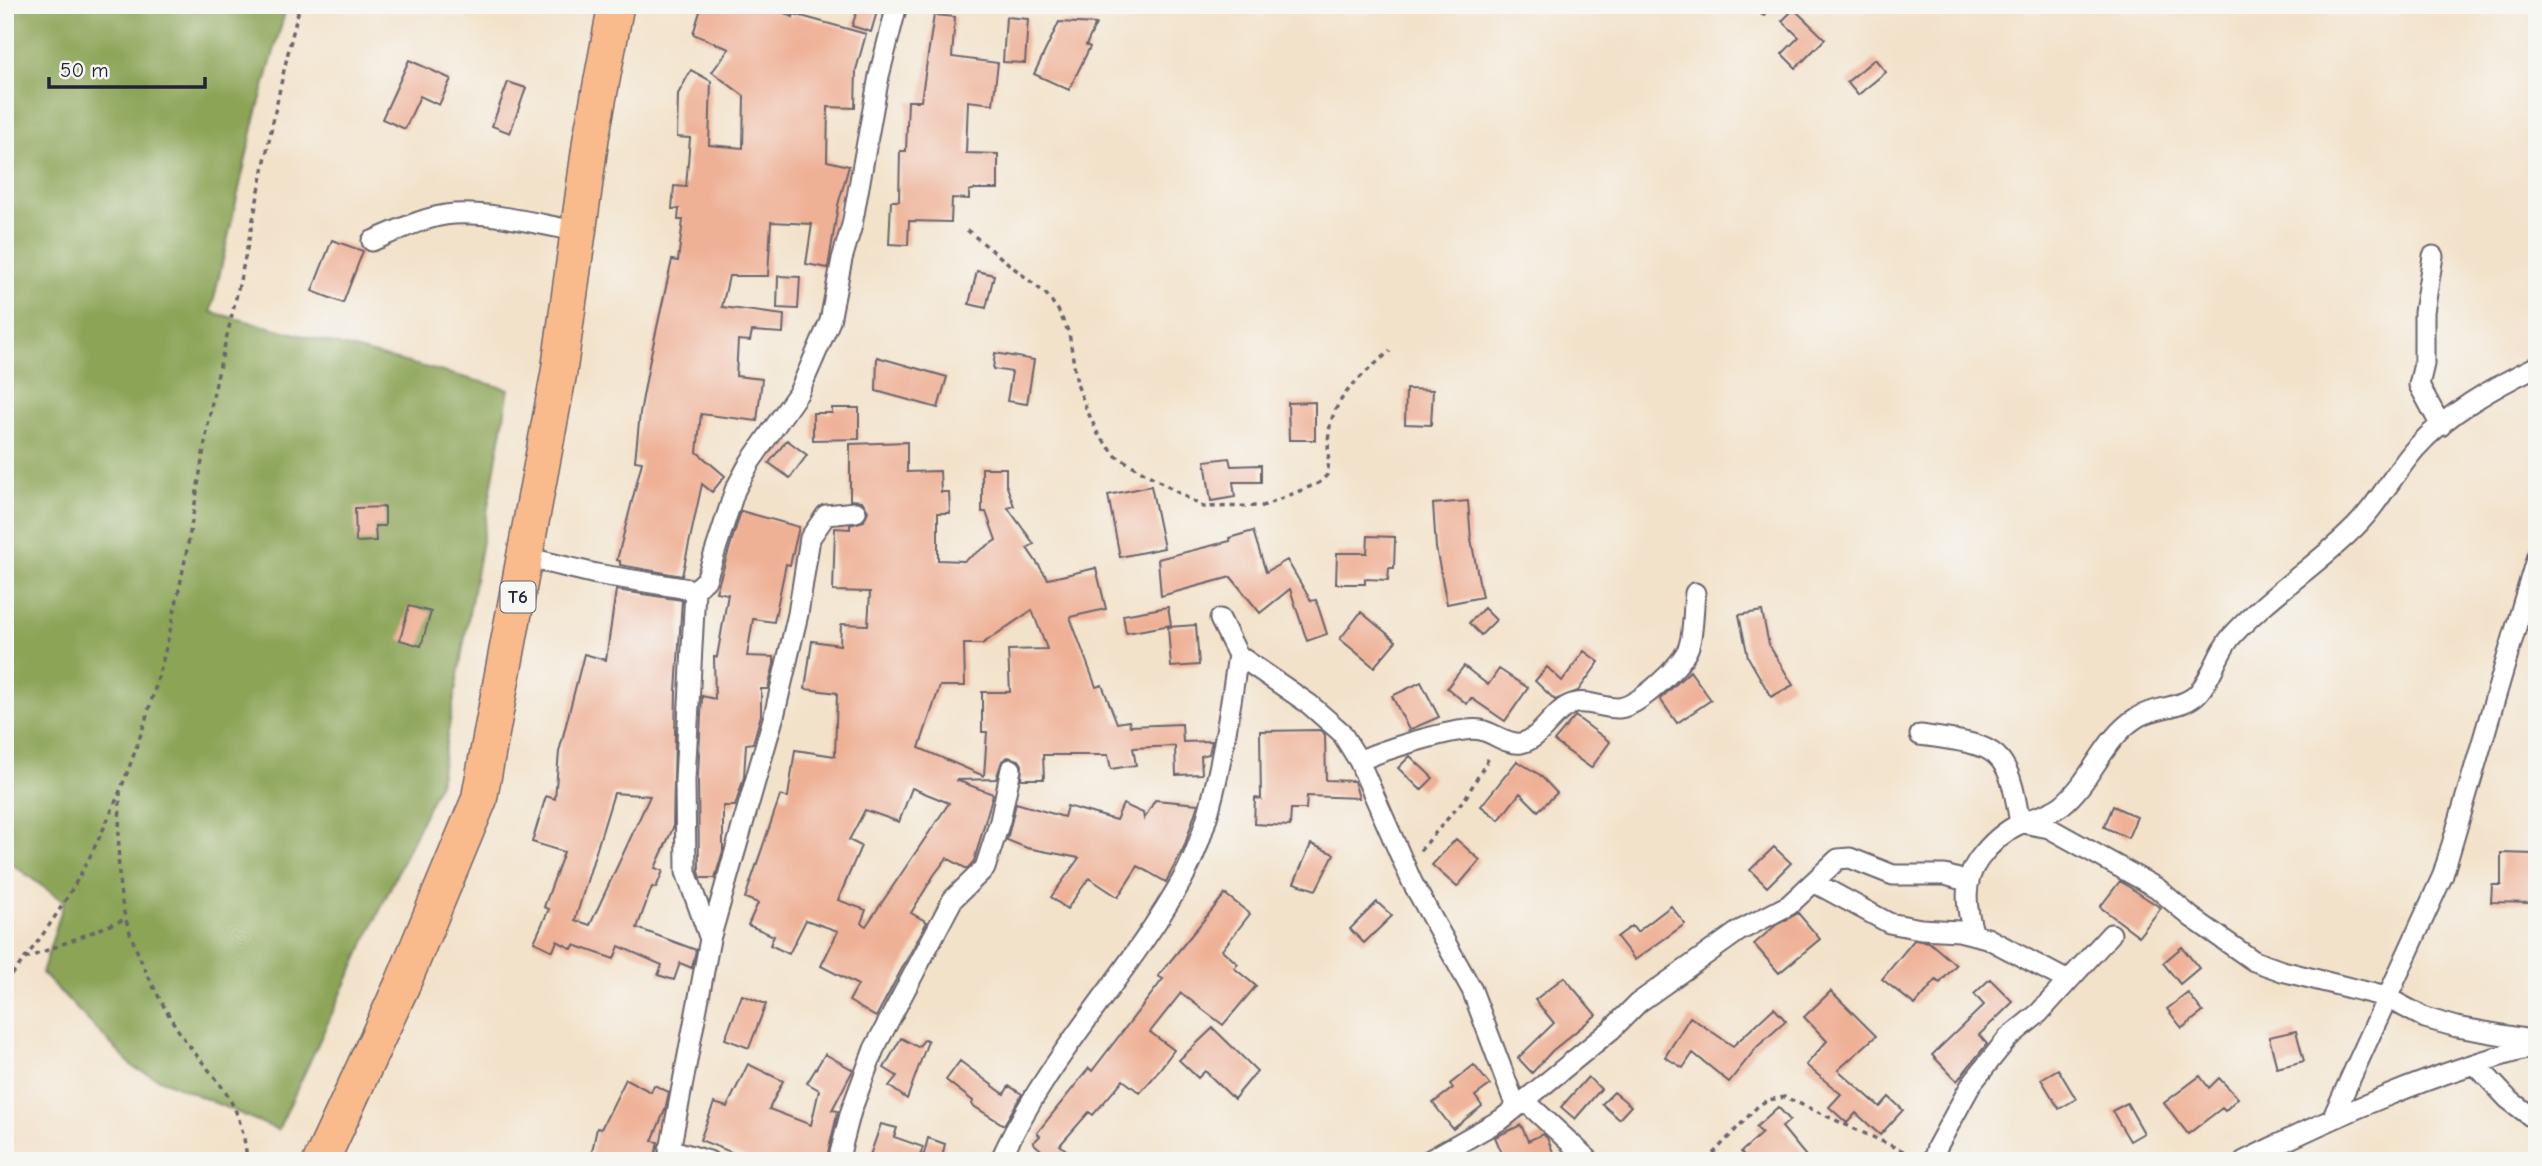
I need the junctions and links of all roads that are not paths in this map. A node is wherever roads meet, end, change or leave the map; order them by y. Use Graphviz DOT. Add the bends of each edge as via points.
graph roads {
  1 [pos="616,5"];
  2 [pos="897,5"];
  3 [pos="577,231"];
  4 [pos="372,241"];
  5 [pos="2432,256"];
  6 [pos="2537,366"];
  7 [pos="2441,426"];
  8 [pos="856,512"];
  9 [pos="2537,556"];
  10 [pos="526,557"];
  11 [pos="695,590"];
  12 [pos="1695,593"];
  13 [pos="1220,619"];
  14 [pos="1238,655"];
  15 [pos="1920,736"];
  16 [pos="1359,761"];
  17 [pos="1011,769"];
  18 [pos="2021,824"];
  19 [pos="1969,882"];
  20 [pos="1815,883"];
  21 [pos="2111,933"];
  22 [pos="1974,935"];
  23 [pos="710,939"];
  24 [pos="2066,980"];
  25 [pos="2386,997"];
  26 [pos="2537,1044"];
  27 [pos="2476,1065"];
  28 [pos="1521,1104"];
  29 [pos="2332,1119"];
  30 [pos="2537,1121"];
  31 [pos="668,1155"];
  32 [pos="1925,1159"];
  33 [pos="321,1161"];
  34 [pos="709,1161"];
  35 [pos="838,1161"];
  36 [pos="1000,1161"];
  37 [pos="1428,1161"];
  38 [pos="1590,1161"];
  39 [pos="2244,1161"];
  1 -- 3 [label="highway, T6"];
  2 -- 11 [label="street" via="830,321 799,392 735,490 706,580"];
  3 -- 4 [label="street" via="504,216 452,214"];
  3 -- 10 [label="highway, T6" via="559,372"];
  5 -- 7 [label="street" via="2424,312 2424,364 2418,385"];
  6 -- 7 [label="street"];
  7 -- 18 [label="street" via="2416,449 2350,533 2289,581 2230,639 2199,693 2139,715 2122,728 2078,790 2046,816"];
  8 -- 23 [label="street" via="826,515 810,538 775,712"];
  9 -- 25 [label="street" via="2443,874"];
  10 -- 11 [label="street"];
  10 -- 33 [label="highway, T6" via="479,800 402,985"];
  11 -- 23 [label="street" via="685,872"];
  12 -- 16 [label="street" via="1689,646 1638,700 1621,708 1572,704 1529,740 1518,743 1482,730 1453,730"];
  13 -- 14 [label="street"];
  14 -- 16 [label="street" via="1341,732"];
  14 -- 36 [label="street" via="1203,825 1182,879 1041,1086"];
  15 -- 18 [label="street" via="1996,752 2009,771"];
  16 -- 28 [label="street" via="1405,866 1472,990"];
  17 -- 35 [label="street" via="985,868 953,899 874,1049"];
  18 -- 19 [label="street" via="1988,847"];
  18 -- 25 [label="street" via="2049,828 2133,873 2254,961"];
  19 -- 20 [label="street" via="1945,875 1893,875 1842,858"];
  19 -- 22 [label="street" via="1966,897"];
  20 -- 22 [label="street" via="1889,923"];
  20 -- 28 [label="street" via="1638,1003"];
  21 -- 24 [label="street"];
  22 -- 24 [label="street"];
  23 -- 31 [label="street"];
  24 -- 32 [label="street" via="2039,1013 2008,1038 1972,1083 1937,1147"];
  25 -- 26 [label="street" via="2425,1018"];
  25 -- 29 [label="street"];
  26 -- 27 [label="street"];
  27 -- 29 [label="street"];
  27 -- 30 [label="street"];
  28 -- 37 [label="street"];
  28 -- 38 [label="street"];
  29 -- 39 [label="street"];
  31 -- 34 [label="street"];
}
